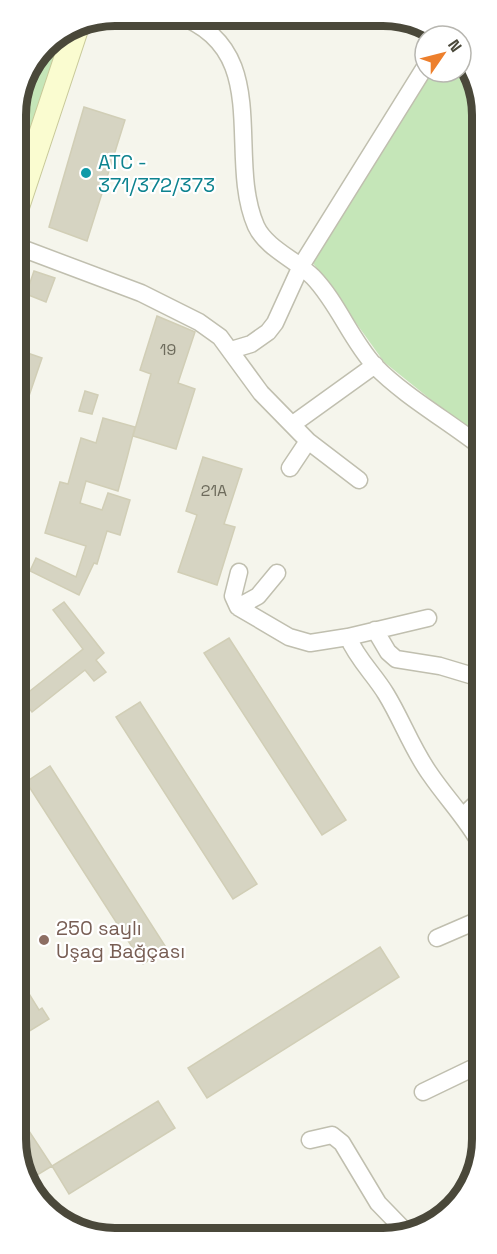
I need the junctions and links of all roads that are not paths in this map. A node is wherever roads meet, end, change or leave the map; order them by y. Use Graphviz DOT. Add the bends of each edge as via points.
graph roads {
  1 [pos="201,26"];
  2 [pos="74,35"];
  3 [pos="414,84"];
  4 [pos="26,180"];
  5 [pos="26,250"];
  6 [pos="301,266"];
  7 [pos="231,350"];
  8 [pos="375,365"];
  9 [pos="293,424"];
  10 [pos="472,440"];
  11 [pos="308,441"];
  12 [pos="290,468"];
  13 [pos="359,480"];
  14 [pos="239,572"];
  15 [pos="277,573"];
  16 [pos="238,607"];
  17 [pos="428,618"];
  18 [pos="375,630"];
  19 [pos="348,637"];
  20 [pos="471,675"];
  21 [pos="471,808"];
  22 [pos="463,816"];
  23 [pos="471,829"];
  24 [pos="471,923"];
  25 [pos="437,938"];
  26 [pos="471,1064"];
  27 [pos="423,1092"];
  28 [pos="310,1140"];
  29 [pos="401,1226"];
  1 -- 6 [label="street" via="228,56 241,94 245,179 256,228"];
  2 -- 4 [label="street"];
  3 -- 6 [label="street"];
  5 -- 7 [label="street" via="141,293 199,322"];
  6 -- 7 [label="street" via="268,332 251,344"];
  6 -- 8 [label="street" via="327,294"];
  7 -- 9 [label="street" via="261,393"];
  8 -- 9 [label="street"];
  8 -- 10 [label="street"];
  9 -- 11 [label="street"];
  11 -- 12 [label="street"];
  11 -- 13 [label="street"];
  14 -- 16 [label="street" via="233,596"];
  15 -- 16 [label="street" via="258,596"];
  16 -- 19 [label="street" via="289,637 310,643"];
  17 -- 18 [label="street"];
  18 -- 19 [label="street"];
  18 -- 20 [label="street" via="396,659"];
  19 -- 22 [label="street" via="386,693 430,775"];
  21 -- 22 [label="street"];
  22 -- 23 [label="street"];
  24 -- 25 [label="street"];
  26 -- 27 [label="street"];
  28 -- 29 [label="street" via="332,1135 342,1143 378,1203"];
}
